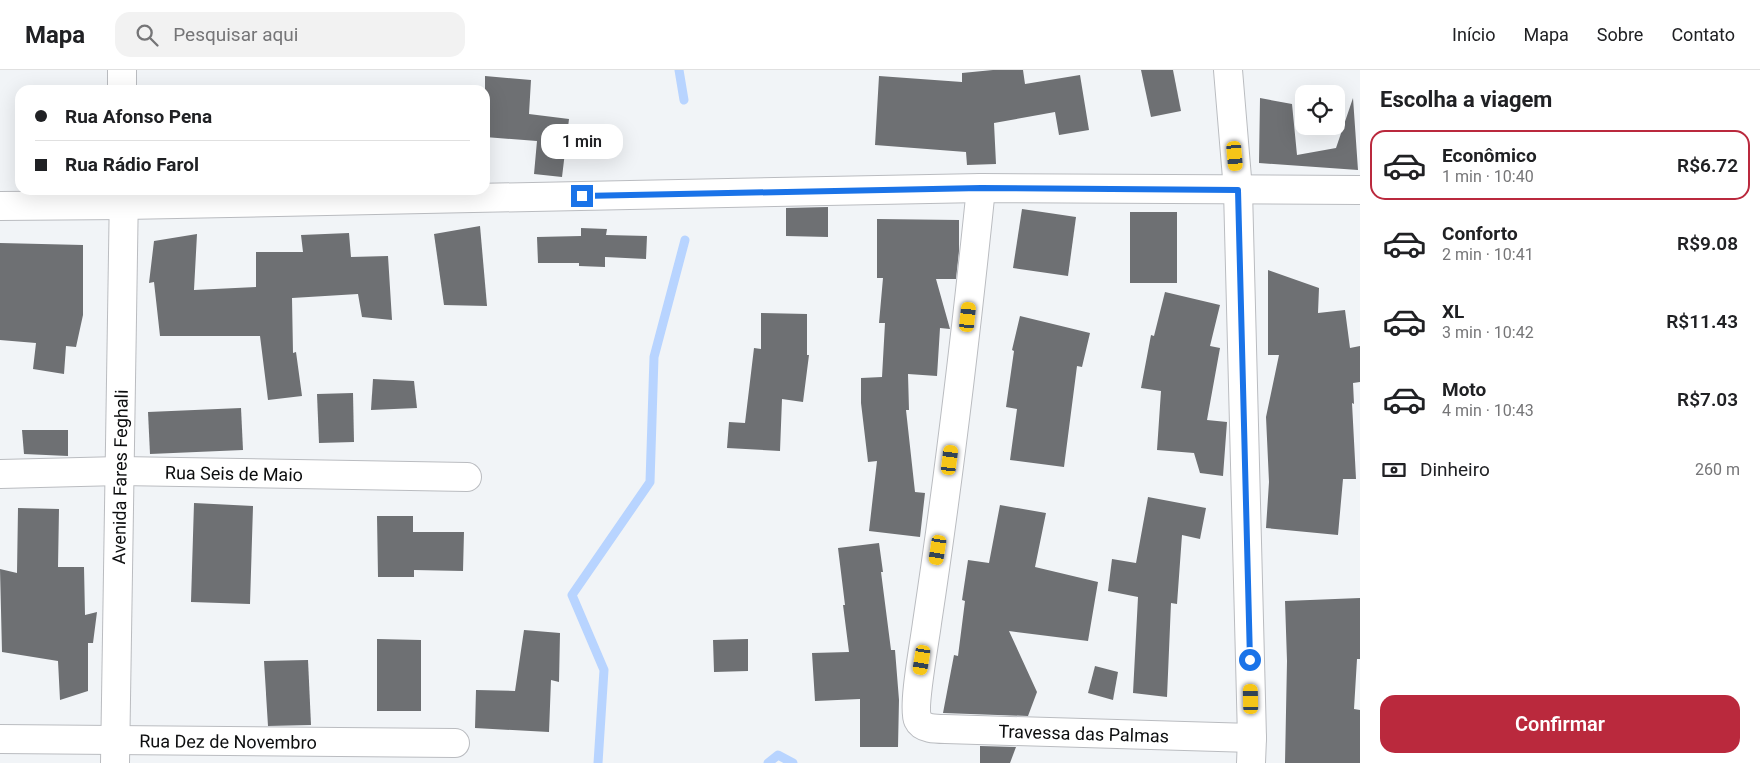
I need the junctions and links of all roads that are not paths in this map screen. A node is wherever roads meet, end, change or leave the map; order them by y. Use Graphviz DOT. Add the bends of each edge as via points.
graph roads {
  1 [pos="122,70"];
  2 [pos="1228,70"];
  3 [pos="122,85"];
  4 [pos="981,188"];
  5 [pos="1238,190"];
  6 [pos="1360,190"];
  7 [pos="490,193"];
  8 [pos="314,195"];
  9 [pos="124,197"];
  10 [pos="0,206"];
  11 [pos="120,471"];
  12 [pos="0,474"];
  13 [pos="467,477"];
  14 [pos="0,739"];
  15 [pos="455,743"];
  16 [pos="115,751"];
  17 [pos="1251,751"];
  1 -- 3 [label="street"];
  2 -- 5 [label="street"];
  4 -- 5 [label="street"];
  4 -- 7 [label="street"];
  4 -- 17 [label="street, Travessa das Palmas" via="944,514 919,679 918,722 939,729"];
  5 -- 6 [label="street"];
  5 -- 17 [label="street"];
  8 -- 9 [label="street"];
  9 -- 10 [label="street"];
  9 -- 11 [label="street, Avenida Fares Feghali"];
  11 -- 12 [label="street, Rua Seis de Maio"];
  11 -- 13 [label="street, Rua Seis de Maio"];
  11 -- 16 [label="street, Avenida Fares Feghali"];
  14 -- 16 [label="street, Rua Dez de Novembro"];
  15 -- 16 [label="street, Rua Dez de Novembro"];
}
